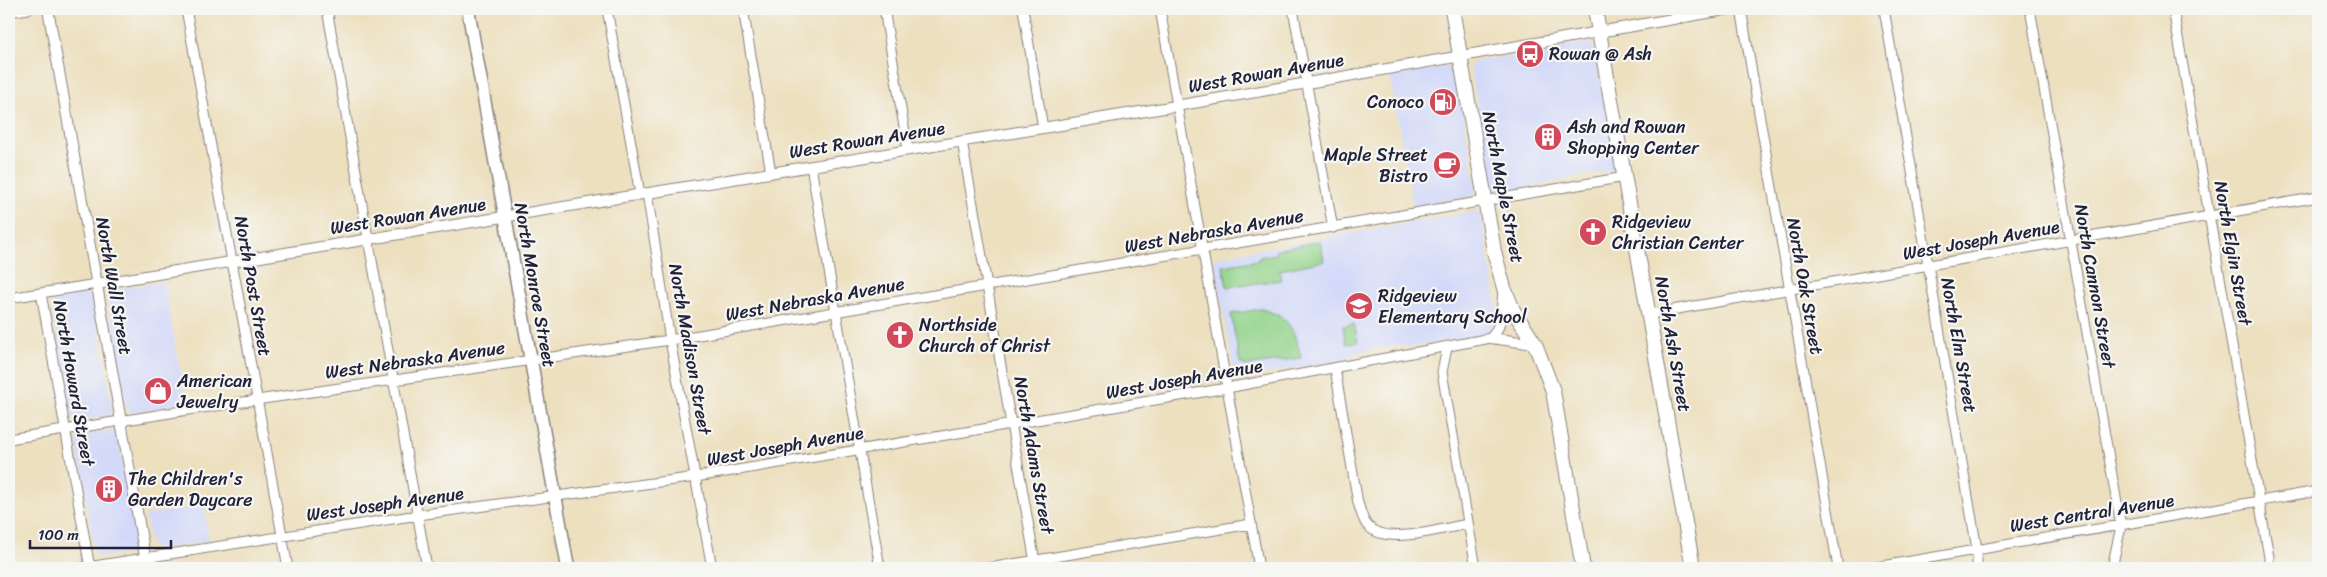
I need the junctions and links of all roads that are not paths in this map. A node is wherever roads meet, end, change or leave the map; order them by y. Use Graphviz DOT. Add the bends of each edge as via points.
graph roads {
  1 [pos="28,9"];
  2 [pos="48,9"];
  3 [pos="186,9"];
  4 [pos="327,9"];
  5 [pos="468,9"];
  6 [pos="607,9"];
  7 [pos="742,9"];
  8 [pos="884,9"];
  9 [pos="1023,9"];
  10 [pos="1160,9"];
  11 [pos="1293,9"];
  12 [pos="1452,9"];
  13 [pos="1595,9"];
  14 [pos="1730,9"];
  15 [pos="1741,9"];
  16 [pos="1884,9"];
  17 [pos="2030,9"];
  18 [pos="2173,9"];
  19 [pos="9,12"];
  20 [pos="1599,31"];
  21 [pos="1460,56"];
  22 [pos="1306,83"];
  23 [pos="1176,106"];
  24 [pos="1043,128"];
  25 [pos="962,141"];
  26 [pos="908,150"];
  27 [pos="811,166"];
  28 [pos="771,173"];
  29 [pos="1625,177"];
  30 [pos="643,194"];
  31 [pos="2318,197"];
  32 [pos="1486,202"];
  33 [pos="505,217"];
  34 [pos="2210,217"];
  35 [pos="1333,228"];
  36 [pos="368,240"];
  37 [pos="2071,241"];
  38 [pos="1202,250"];
  39 [pos="232,262"];
  40 [pos="1929,265"];
  41 [pos="98,284"];
  42 [pos="988,286"];
  43 [pos="1504,288"];
  44 [pos="1788,288"];
  45 [pos="42,292"];
  46 [pos="9,298"];
  47 [pos="835,312"];
  48 [pos="1649,314"];
  49 [pos="1492,338"];
  50 [pos="670,340"];
  51 [pos="1535,344"];
  52 [pos="1447,348"];
  53 [pos="531,360"];
  54 [pos="1336,369"];
  55 [pos="393,380"];
  56 [pos="1227,388"];
  57 [pos="257,401"];
  58 [pos="122,421"];
  59 [pos="1013,424"];
  60 [pos="65,430"];
  61 [pos="9,439"];
  62 [pos="860,450"];
  63 [pos="696,477"];
  64 [pos="2318,491"];
  65 [pos="555,496"];
  66 [pos="2260,502"];
  67 [pos="418,515"];
  68 [pos="1251,524"];
  69 [pos="1468,524"];
  70 [pos="2120,526"];
  71 [pos="282,536"];
  72 [pos="1977,549"];
  73 [pos="145,557"];
  74 [pos="1036,564"];
  75 [pos="87,568"];
  76 [pos="147,568"];
  77 [pos="288,568"];
  78 [pos="427,568"];
  79 [pos="568,568"];
  80 [pos="712,568"];
  81 [pos="880,568"];
  82 [pos="989,568"];
  83 [pos="1259,568"];
  84 [pos="1476,568"];
  85 [pos="1583,568"];
  86 [pos="1693,568"];
  87 [pos="1838,568"];
  88 [pos="1871,568"];
  89 [pos="1977,568"];
  90 [pos="2112,568"];
  91 [pos="2269,568"];
  1 -- 19 [label="street"];
  2 -- 41 [label="street, North Wall Street"];
  3 -- 39 [label="street, North Post Street"];
  4 -- 36 [label="street"];
  5 -- 33 [label="main road, North Monroe Street"];
  6 -- 30 [label="street, North Madison Street"];
  7 -- 28 [label="street"];
  8 -- 26 [label="street"];
  9 -- 24 [label="street"];
  10 -- 23 [label="street"];
  11 -- 22 [label="street"];
  12 -- 21 [label="main road, North Maple Street"];
  13 -- 20 [label="main road, North Ash Street"];
  14 -- 20 [label="street, West Rowan Avenue"];
  15 -- 44 [label="street, North Oak Street"];
  16 -- 40 [label="street, North Elm Street"];
  17 -- 37 [label="street, North Cannon Street"];
  18 -- 34 [label="street, North Elgin Street"];
  20 -- 21 [label="street, West Rowan Avenue"];
  20 -- 29 [label="main road, North Ash Street"];
  21 -- 22 [label="street, West Rowan Avenue"];
  21 -- 32 [label="main road, North Maple Street"];
  22 -- 23 [label="street, West Rowan Avenue"];
  22 -- 35 [label="street"];
  23 -- 24 [label="street, West Rowan Avenue"];
  23 -- 38 [label="street"];
  24 -- 25 [label="street, West Rowan Avenue"];
  25 -- 26 [label="street, West Rowan Avenue"];
  25 -- 42 [label="street, North Adams Street"];
  26 -- 27 [label="street, West Rowan Avenue"];
  27 -- 28 [label="street, West Rowan Avenue"];
  27 -- 47 [label="street"];
  28 -- 30 [label="street, West Rowan Avenue"];
  29 -- 32 [label="street, West Nebraska Avenue"];
  29 -- 48 [label="main road, North Ash Street"];
  30 -- 33 [label="street, West Rowan Avenue"];
  30 -- 50 [label="street, North Madison Street"];
  31 -- 34 [label="street, West Joseph Avenue"];
  32 -- 35 [label="street, West Nebraska Avenue"];
  32 -- 43 [label="main road, North Maple Street"];
  33 -- 36 [label="street, West Rowan Avenue"];
  33 -- 53 [label="main road, North Monroe Street"];
  34 -- 37 [label="street, West Joseph Avenue"];
  34 -- 66 [label="street, North Elgin Street"];
  35 -- 38 [label="street, West Nebraska Avenue"];
  36 -- 39 [label="street, West Rowan Avenue"];
  36 -- 55 [label="street"];
  37 -- 40 [label="street, West Joseph Avenue"];
  37 -- 70 [label="street, North Cannon Street"];
  38 -- 42 [label="street, West Nebraska Avenue"];
  38 -- 56 [label="street"];
  39 -- 41 [label="street, West Rowan Avenue"];
  39 -- 57 [label="street, North Post Street"];
  40 -- 44 [label="street, West Joseph Avenue"];
  40 -- 72 [label="street, North Elm Street"];
  41 -- 45 [label="street, West Rowan Avenue"];
  41 -- 58 [label="street, North Wall Street"];
  42 -- 47 [label="street, West Nebraska Avenue"];
  42 -- 59 [label="street, North Adams Street"];
  43 -- 49 [label="street" via="1501,324"];
  43 -- 51 [label="main road, North Maple Street" via="1513,310"];
  44 -- 48 [label="street, West Joseph Avenue"];
  44 -- 87 [label="street, North Oak Street"];
  45 -- 46 [label="street, West Rowan Avenue"];
  45 -- 60 [label="street, North Howard Street"];
  47 -- 50 [label="street, West Nebraska Avenue"];
  47 -- 62 [label="street"];
  48 -- 86 [label="main road, North Ash Street"];
  49 -- 51 [label="street"];
  49 -- 52 [label="street, West Joseph Avenue"];
  50 -- 53 [label="street, West Nebraska Avenue"];
  50 -- 63 [label="street, North Madison Street"];
  51 -- 85 [label="main road, North Maple Street" via="1553,391"];
  52 -- 54 [label="street, West Joseph Avenue"];
  52 -- 69 [label="street" via="1442,372"];
  53 -- 55 [label="street, West Nebraska Avenue"];
  53 -- 65 [label="main road, North Monroe Street"];
  54 -- 56 [label="street, West Joseph Avenue"];
  54 -- 69 [label="street" via="1358,503 1368,526 1386,536 1400,536"];
  55 -- 57 [label="street, West Nebraska Avenue"];
  55 -- 67 [label="street"];
  56 -- 59 [label="street, West Joseph Avenue"];
  56 -- 68 [label="street"];
  57 -- 58 [label="street, West Nebraska Avenue"];
  57 -- 71 [label="street, North Post Street"];
  58 -- 60 [label="street, West Nebraska Avenue"];
  58 -- 73 [label="street, North Wall Street"];
  59 -- 62 [label="street, West Joseph Avenue"];
  59 -- 74 [label="street, North Adams Street"];
  60 -- 61 [label="street, West Nebraska Avenue"];
  60 -- 75 [label="street, North Howard Street"];
  62 -- 63 [label="street, West Joseph Avenue"];
  62 -- 81 [label="street"];
  63 -- 65 [label="street, West Joseph Avenue"];
  63 -- 80 [label="street, North Madison Street"];
  64 -- 66 [label="street, West Central Avenue"];
  65 -- 67 [label="street, West Joseph Avenue"];
  65 -- 79 [label="main road, North Monroe Street"];
  66 -- 70 [label="street, West Central Avenue"];
  66 -- 91 [label="street, North Elgin Street"];
  67 -- 71 [label="street, West Joseph Avenue"];
  67 -- 78 [label="street"];
  68 -- 74 [label="street"];
  68 -- 83 [label="street"];
  69 -- 84 [label="street"];
  70 -- 72 [label="street, West Central Avenue"];
  70 -- 90 [label="street, North Cannon Street"];
  71 -- 73 [label="street, West Joseph Avenue"];
  71 -- 77 [label="street, North Post Street"];
  72 -- 88 [label="street, West Central Avenue"];
  72 -- 89 [label="street, North Elm Street"];
  73 -- 75 [label="street, West Joseph Avenue"];
  73 -- 76 [label="street, North Wall Street"];
  74 -- 82 [label="street"];
}
